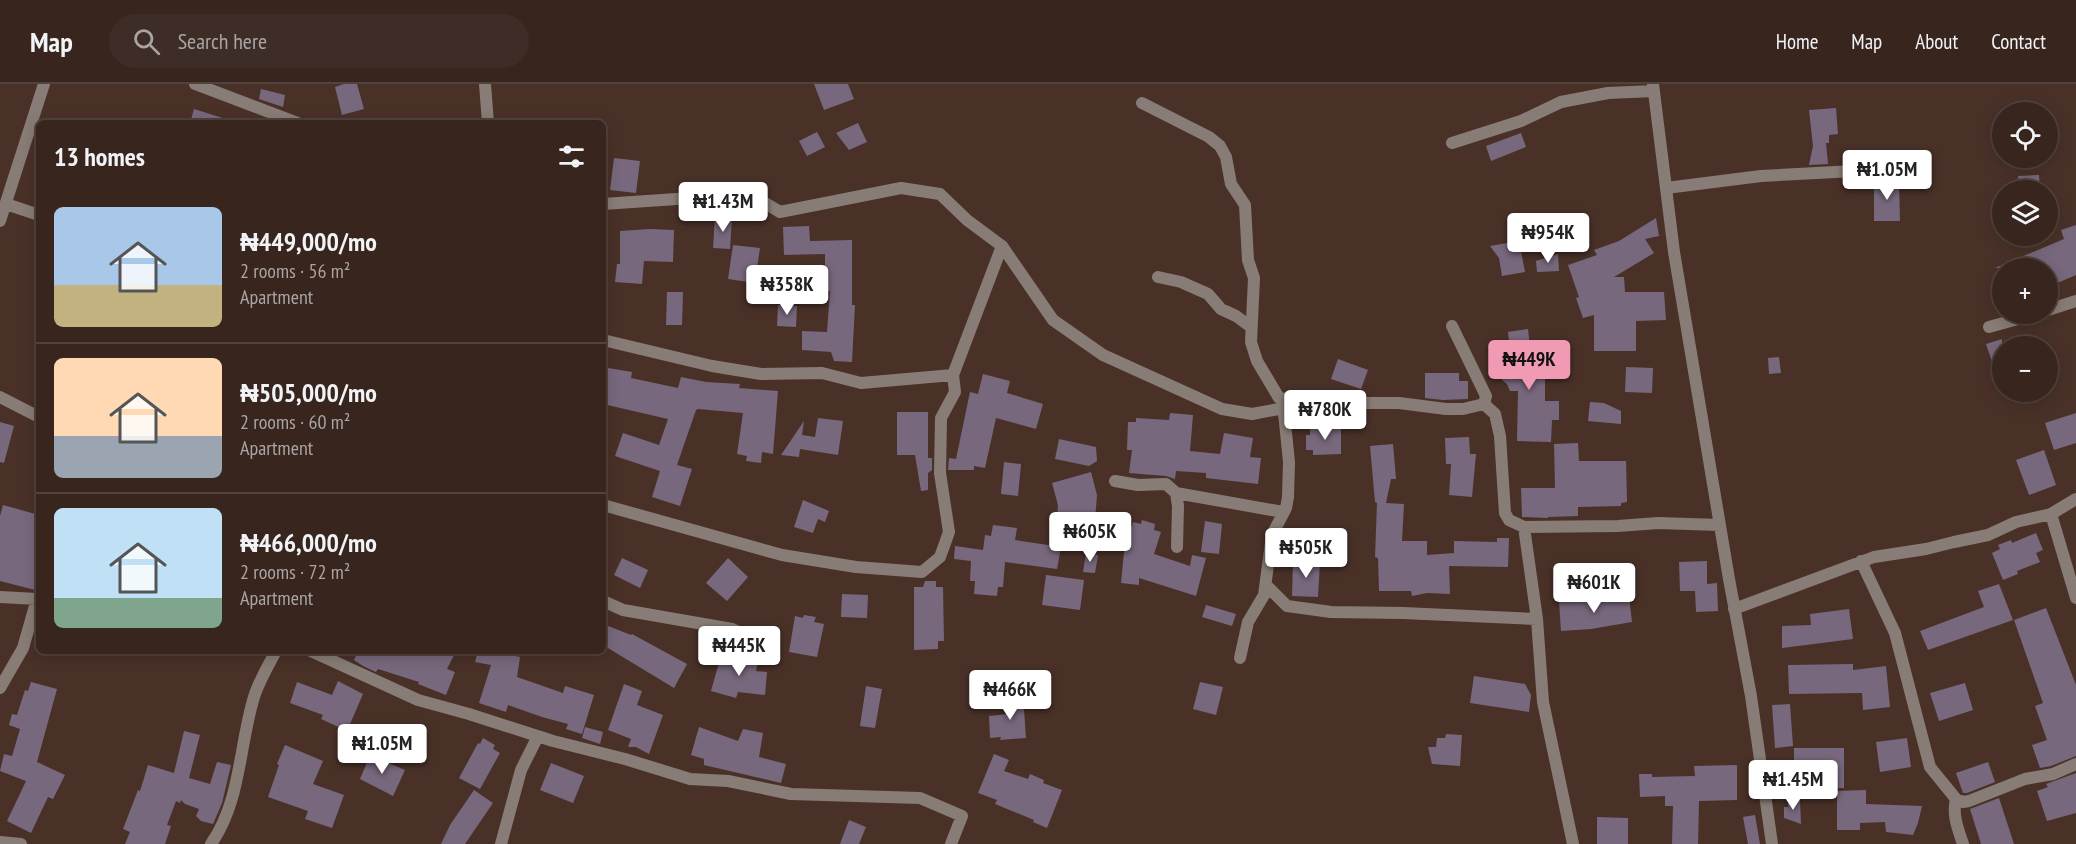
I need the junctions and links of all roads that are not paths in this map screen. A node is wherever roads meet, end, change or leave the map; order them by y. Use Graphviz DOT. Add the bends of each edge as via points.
graph roads {
  1 [pos="44,84"];
  2 [pos="195,84"];
  3 [pos="485,84"];
  4 [pos="1654,88"];
  5 [pos="1142,104"];
  6 [pos="290,120"];
  7 [pos="488,120"];
  8 [pos="1452,143"];
  9 [pos="1855,171"];
  10 [pos="1666,188"];
  11 [pos="6,204"];
  12 [pos="606,204"];
  13 [pos="36,214"];
  14 [pos="0,221"];
  15 [pos="1002,246"];
  16 [pos="1158,277"];
  17 [pos="2076,301"];
  18 [pos="2058,307"];
  19 [pos="2000,324"];
  20 [pos="1452,326"];
  21 [pos="1251,327"];
  22 [pos="1989,327"];
  23 [pos="606,341"];
  24 [pos="953,375"];
  25 [pos="0,397"];
  26 [pos="1283,403"];
  27 [pos="1484,404"];
  28 [pos="36,415"];
  29 [pos="1115,481"];
  30 [pos="1176,493"];
  31 [pos="2076,499"];
  32 [pos="606,506"];
  33 [pos="1283,512"];
  34 [pos="2050,514"];
  35 [pos="1720,525"];
  36 [pos="1524,527"];
  37 [pos="1177,547"];
  38 [pos="1861,561"];
  39 [pos="1266,585"];
  40 [pos="0,597"];
  41 [pos="2076,598"];
  42 [pos="36,599"];
  43 [pos="36,602"];
  44 [pos="606,603"];
  45 [pos="1734,609"];
  46 [pos="1537,619"];
  47 [pos="771,647"];
  48 [pos="274,654"];
  49 [pos="318,654"];
  50 [pos="1240,658"];
  51 [pos="0,688"];
  52 [pos="538,736"];
  53 [pos="2076,764"];
  54 [pos="1956,799"];
  55 [pos="0,842"];
  56 [pos="21,844"];
  57 [pos="211,844"];
  58 [pos="501,844"];
  59 [pos="951,844"];
  60 [pos="1573,844"];
  61 [pos="1772,844"];
  62 [pos="1963,844"];
  1 -- 11 [label="street"];
  2 -- 6 [label="street"];
  3 -- 7 [label="street"];
  4 -- 8 [label="street" via="1561,102 1521,121"];
  4 -- 10 [label="street"];
  5 -- 21 [label="street" via="1209,137 1226,157 1231,184 1245,205 1248,260 1254,278"];
  9 -- 10 [label="street" via="1761,176"];
  10 -- 35 [label="street"];
  11 -- 13 [label="street"];
  11 -- 14 [label="street"];
  12 -- 15 [label="street" via="750,194 780,212 901,188 940,194"];
  15 -- 24 [label="street"];
  15 -- 26 [label="street" via="1053,320 1103,355 1222,409 1252,414"];
  16 -- 21 [label="street" via="1208,294 1221,309"];
  17 -- 18 [label="street"];
  19 -- 22 [label="street"];
  20 -- 27 [label="street" via="1486,396"];
  21 -- 26 [label="street" via="1257,361"];
  23 -- 24 [label="street" via="761,374 822,373 861,383"];
  24 -- 32 [label="street" via="955,392 941,418 940,473 949,532 940,557 922,572 782,555"];
  25 -- 28 [label="street"];
  26 -- 27 [label="street" via="1399,403 1446,409"];
  26 -- 33 [label="street" via="1289,462 1288,497"];
  27 -- 36 [label="street" via="1495,414 1500,436 1505,513 1509,520"];
  29 -- 30 [label="street" via="1166,484"];
  30 -- 33 [label="street"];
  30 -- 37 [label="street"];
  31 -- 34 [label="street"];
  33 -- 39 [label="street" via="1272,535"];
  34 -- 38 [label="street" via="2016,522 1988,535"];
  34 -- 41 [label="street"];
  35 -- 36 [label="street" via="1658,522"];
  35 -- 45 [label="street"];
  36 -- 46 [label="street"];
  38 -- 45 [label="street"];
  38 -- 54 [label="street" via="1895,633 1930,767"];
  39 -- 46 [label="street" via="1287,606 1331,612"];
  39 -- 50 [label="street" via="1248,622"];
  40 -- 42 [label="street"];
  43 -- 51 [label="street" via="23,648"];
  44 -- 47 [label="street" via="623,610 732,629"];
  45 -- 61 [label="street"];
  46 -- 60 [label="street" via="1543,702"];
  48 -- 57 [label="street" via="255,697 235,791"];
  49 -- 52 [label="street" via="418,700"];
  52 -- 58 [label="street" via="521,770"];
  52 -- 59 [label="street" via="690,779 728,781 791,794 920,798 962,816"];
  53 -- 54 [label="street" via="1969,801"];
  54 -- 62 [label="street" via="1955,818"];
  55 -- 56 [label="street"];
}
